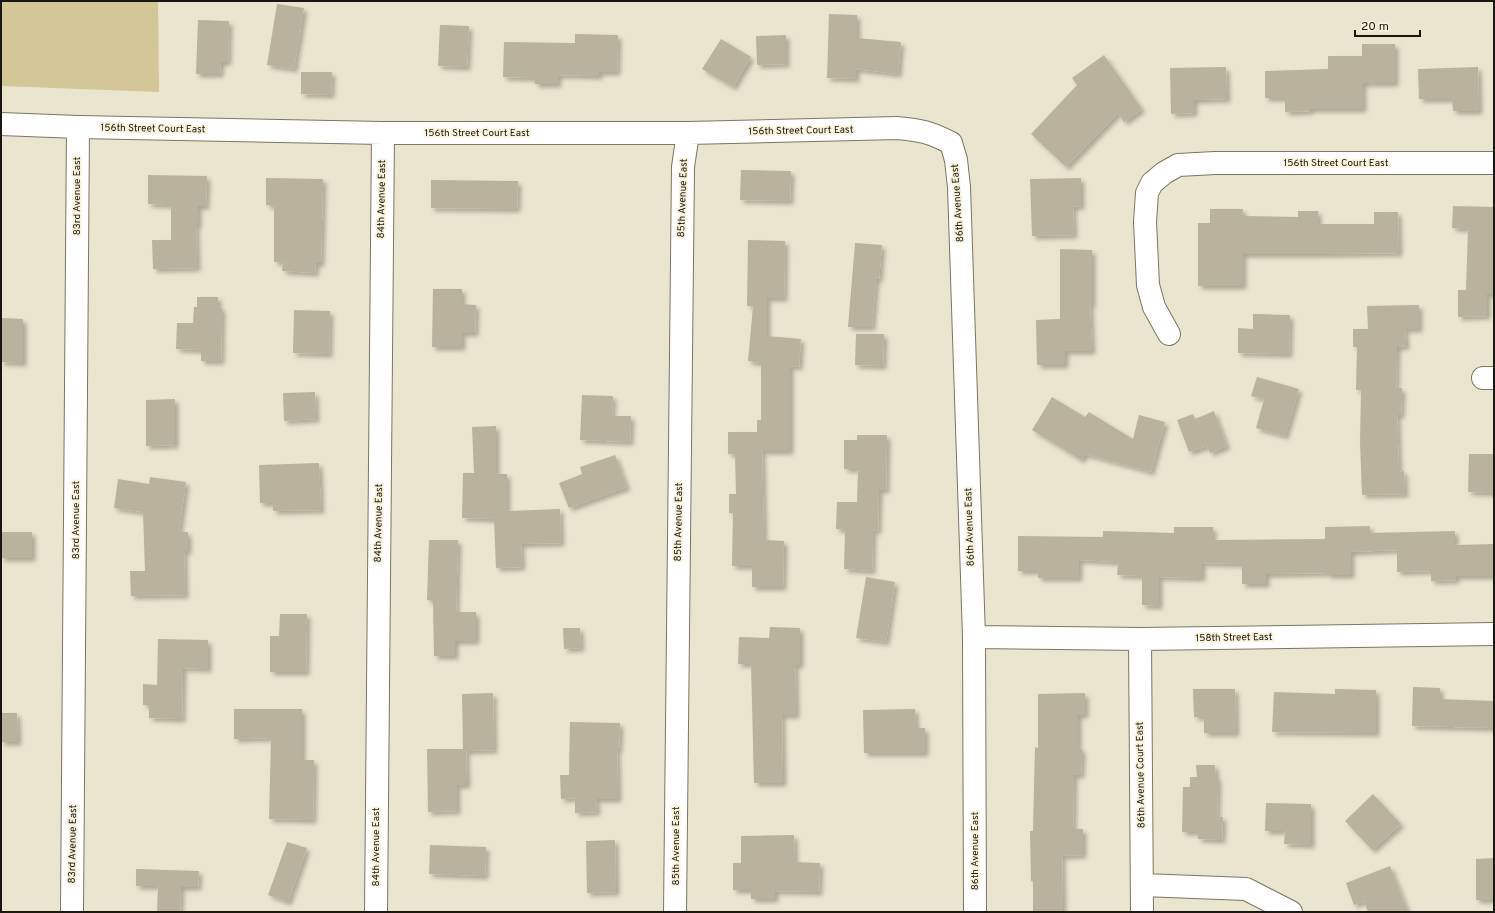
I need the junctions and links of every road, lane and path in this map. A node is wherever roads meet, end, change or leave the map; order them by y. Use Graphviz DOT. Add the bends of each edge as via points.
graph roads {
  1 [pos="1,124"];
  2 [pos="78,127"];
  3 [pos="383,133"];
  4 [pos="688,133"];
  5 [pos="951,143"];
  6 [pos="1494,163"];
  7 [pos="1169,334"];
  8 [pos="1494,634"];
  9 [pos="974,637"];
  10 [pos="1140,639"];
  11 [pos="1143,885"];
  12 [pos="72,912"];
  13 [pos="376,912"];
  14 [pos="676,912"];
  15 [pos="975,912"];
  16 [pos="1142,912"];
  17 [pos="1291,912"];
  1 -- 2 [label="street, 156th Street Court East"];
  2 -- 3 [label="street, 156th Street Court East"];
  2 -- 12 [label="street, 83rd Avenue East"];
  3 -- 4 [label="street, 156th Street Court East"];
  3 -- 13 [label="street, 84th Avenue East"];
  4 -- 5 [label="street, 156th Street Court East" via="897,128 933,134"];
  4 -- 14 [label="street, 85th Avenue East" via="682,167"];
  5 -- 9 [label="street, 86th Avenue East" via="959,187"];
  6 -- 7 [label="street, 156th Street Court East" via="1178,165 1152,183 1147,193 1145,222 1148,285 1154,307"];
  8 -- 10 [label="street, 158th Street East"];
  9 -- 10 [label="street, 158th Street East"];
  9 -- 15 [label="street, 86th Avenue East"];
  10 -- 11 [label="street, 86th Avenue Court East"];
  11 -- 16 [label="street, 86th Avenue Court East"];
  11 -- 17 [label="street" via="1246,889"];
}
